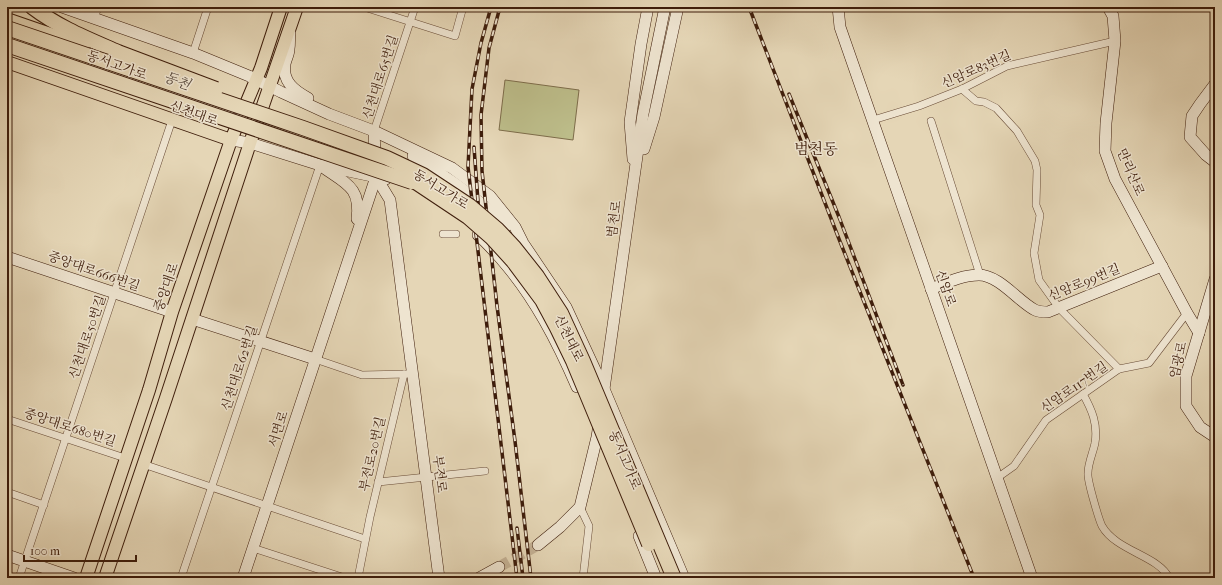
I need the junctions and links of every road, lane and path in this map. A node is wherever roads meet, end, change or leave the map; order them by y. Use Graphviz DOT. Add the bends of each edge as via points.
graph roads {
  1 [pos="32,7"];
  2 [pos="62,7"];
  3 [pos="98,7"];
  4 [pos="208,7"];
  5 [pos="281,7"];
  6 [pos="297,7"];
  7 [pos="364,7"];
  8 [pos="416,7"];
  9 [pos="463,7"];
  10 [pos="648,7"];
  11 [pos="665,7"];
  12 [pos="678,7"];
  13 [pos="838,7"];
  14 [pos="1108,7"];
  15 [pos="94,19"];
  16 [pos="7,20"];
  17 [pos="410,22"];
  18 [pos="7,28"];
  19 [pos="290,30"];
  20 [pos="7,36"];
  21 [pos="1115,41"];
  22 [pos="7,45"];
  23 [pos="193,53"];
  24 [pos="97,58"];
  25 [pos="7,62"];
  26 [pos="256,79"];
  27 [pos="1215,84"];
  28 [pos="269,86"];
  29 [pos="962,90"];
  30 [pos="329,114"];
  31 [pos="172,120"];
  32 [pos="873,120"];
  33 [pos="931,121"];
  34 [pos="303,128"];
  35 [pos="374,131"];
  36 [pos="232,140"];
  37 [pos="250,143"];
  38 [pos="1215,162"];
  39 [pos="320,165"];
  40 [pos="376,176"];
  41 [pos="634,180"];
  42 [pos="417,183"];
  43 [pos="443,234"];
  44 [pos="456,234"];
  45 [pos="355,240"];
  46 [pos="7,257"];
  47 [pos="1162,266"];
  48 [pos="980,275"];
  49 [pos="1215,279"];
  50 [pos="931,289"];
  51 [pos="115,293"];
  52 [pos="1059,308"];
  53 [pos="172,312"];
  54 [pos="1187,313"];
  55 [pos="192,319"];
  56 [pos="1199,333"];
  57 [pos="261,342"];
  58 [pos="315,359"];
  59 [pos="1119,369"];
  60 [pos="408,374"];
  61 [pos="604,389"];
  62 [pos="1083,394"];
  63 [pos="7,419"];
  64 [pos="598,437"];
  65 [pos="1215,437"];
  66 [pos="66,439"];
  67 [pos="126,458"];
  68 [pos="143,464"];
  69 [pos="485,471"];
  70 [pos="426,477"];
  71 [pos="997,478"];
  72 [pos="378,482"];
  73 [pos="212,488"];
  74 [pos="7,492"];
  75 [pos="44,504"];
  76 [pos="267,507"];
  77 [pos="580,507"];
  78 [pos="365,539"];
  79 [pos="538,544"];
  80 [pos="253,548"];
  81 [pos="7,556"];
  82 [pos="24,561"];
  83 [pos="495,572"];
  84 [pos="19,578"];
  85 [pos="74,578"];
  86 [pos="86,578"];
  87 [pos="105,578"];
  88 [pos="181,578"];
  89 [pos="243,578"];
  90 [pos="345,578"];
  91 [pos="358,578"];
  92 [pos="439,578"];
  93 [pos="479,578"];
  94 [pos="583,578"];
  95 [pos="656,578"];
  96 [pos="663,578"];
  97 [pos="674,578"];
  98 [pos="684,578"];
  99 [pos="1032,578"];
  100 [pos="1169,578"];
  1 -- 34 [label="highway, bridge" via="51,21 83,37 276,111"];
  2 -- 15 [label="main road, 신천대로"];
  3 -- 15 [label="street"];
  4 -- 23 [label="street"];
  5 -- 26 [label="main road, 중앙대로"];
  6 -- 19 [label="main road"];
  7 -- 17 [label="street"];
  8 -- 17 [label="street, 신천대로65번길"];
  9 -- 17 [label="street" via="455,36"];
  10 -- 41 [label="main road" via="630,122"];
  11 -- 41 [label="main road, 범천로"];
  12 -- 41 [label="main road" via="654,117"];
  13 -- 32 [label="main road, 신암로" via="840,27"];
  14 -- 21 [label="main road, 만리산로" via="1113,16"];
  15 -- 23 [label="main road, 신천대로"];
  16 -- 24 [label="highway, bridge" via="65,40"];
  17 -- 35 [label="street, 신천대로65번길"];
  18 -- 24 [label="highway, 동서고가로, bridge"];
  19 -- 28 [label="main road"];
  19 -- 30 [label="main road" via="286,78 290,86 321,105"];
  20 -- 42 [label="highway, 동서고가로, bridge" via="320,143"];
  21 -- 29 [label="street, 신암로83번길" via="1007,66"];
  21 -- 47 [label="main road, 만리산로" via="1105,152 1115,179"];
  22 -- 42 [label="highway, bridge"];
  23 -- 26 [label="main road, 신천대로"];
  24 -- 34 [label="highway, 동서고가로, bridge"];
  25 -- 31 [label="main road, 신천대로"];
  26 -- 28 [label="main road, 신천대로"];
  26 -- 36 [label="main road, 중앙대로, bridge"];
  27 -- 38 [label="main road" via="1192,116 1190,137"];
  28 -- 30 [label="main road, 신천대로"];
  28 -- 37 [label="main road, bridge"];
  29 -- 32 [label="street, 신암로83번길"];
  29 -- 52 [label="street, 신암로117번길" via="976,101 996,108 1017,131 1035,161 1036,205 1040,215 1034,253 1036,269 1039,280"];
  30 -- 35 [label="main road, 신천대로"];
  31 -- 36 [label="main road, 신천대로"];
  31 -- 51 [label="street, 신천대로50번길"];
  32 -- 50 [label="main road, 신암로"];
  33 -- 48 [label="street"];
  34 -- 97 [label="highway, 동서고가로, bridge" via="387,158 423,176 470,206 514,247 561,313 584,361"];
  35 -- 40 [label="main road"];
  35 -- 61 [label="main road, 신천대로" via="448,178 492,211 523,244 566,307"];
  36 -- 37 [label="main road, 신천대로"];
  36 -- 53 [label="main road, 중앙대로"];
  37 -- 39 [label="main road, 신천대로"];
  37 -- 55 [label="main road"];
  39 -- 40 [label="main road, 신천대로"];
  39 -- 45 [label="main road, 서면로" via="342,180 355,193 359,208"];
  39 -- 57 [label="street, 신천대로62번길"];
  40 -- 45 [label="main road, 서면로"];
  40 -- 60 [label="main road, 부전로" via="390,200"];
  40 -- 64 [label="main road, 신천대로" via="404,184 438,203 486,241 516,276 544,318"];
  41 -- 61 [label="main road, 범천로"];
  42 -- 96 [label="highway, 동서고가로, bridge" via="468,217 492,238 542,300 572,361"];
  43 -- 44 [label="street"];
  45 -- 58 [label="main road, 서면로"];
  46 -- 51 [label="main road, 중앙대로666번길"];
  47 -- 52 [label="main road, 신암로99번길"];
  47 -- 54 [label="main road, 만리산로"];
  48 -- 50 [label="main road" via="964,277"];
  48 -- 52 [label="main road, 신암로99번길" via="993,279 1007,288 1036,311 1048,312"];
  49 -- 56 [label="main road, 엄광로"];
  50 -- 71 [label="main road, 신암로"];
  51 -- 53 [label="main road, 중앙대로666번길"];
  51 -- 66 [label="street, 신천대로50번길"];
  52 -- 59 [label="street, 신암로117번길"];
  53 -- 67 [label="main road, 중앙대로"];
  54 -- 56 [label="main road, 만리산로"];
  54 -- 59 [label="street, 신암로117번길" via="1148,363"];
  55 -- 57 [label="main road"];
  55 -- 68 [label="main road"];
  56 -- 65 [label="main road, 엄광로" via="1186,376 1186,406 1200,427"];
  57 -- 58 [label="main road"];
  57 -- 73 [label="street, 신천대로62번길"];
  58 -- 60 [label="street" via="362,375"];
  58 -- 76 [label="main road, 서면로"];
  59 -- 62 [label="street, 신암로117번길"];
  60 -- 70 [label="main road, 부전로"];
  60 -- 72 [label="street, 부전로20번길"];
  61 -- 64 [label="main road, 범천로"];
  61 -- 98 [label="main road, 신천대로"];
  62 -- 71 [label="street, 신암로117번길" via="1046,420 1014,466"];
  62 -- 100 [label="street" via="1093,412 1095,424 1095,443 1087,475 1102,526 1117,542 1157,565"];
  63 -- 66 [label="street, 중앙대로680번길"];
  64 -- 77 [label="main road, 범천로"];
  64 -- 95 [label="main road, 신천대로"];
  66 -- 67 [label="street, 중앙대로680번길"];
  66 -- 75 [label="street, 신천대로50번길"];
  67 -- 86 [label="main road, 중앙대로"];
  68 -- 73 [label="street"];
  68 -- 87 [label="main road"];
  69 -- 70 [label="street"];
  70 -- 72 [label="street"];
  70 -- 92 [label="main road, 부전로"];
  71 -- 99 [label="main road, 신암로"];
  72 -- 78 [label="street, 부전로20번길"];
  73 -- 76 [label="street"];
  73 -- 88 [label="street, 신천대로62번길"];
  74 -- 75 [label="street"];
  75 -- 82 [label="street, 신천대로50번길"];
  76 -- 78 [label="street"];
  76 -- 80 [label="main road, 서면로"];
  77 -- 79 [label="main road"];
  77 -- 94 [label="street" via="589,526"];
  78 -- 91 [label="street, 부전로20번길"];
  80 -- 89 [label="main road, 서면로"];
  80 -- 90 [label="street"];
  81 -- 82 [label="main road"];
  82 -- 84 [label="street, 신천대로50번길"];
  82 -- 85 [label="main road"];
  83 -- 93 [label="main road"];
}
